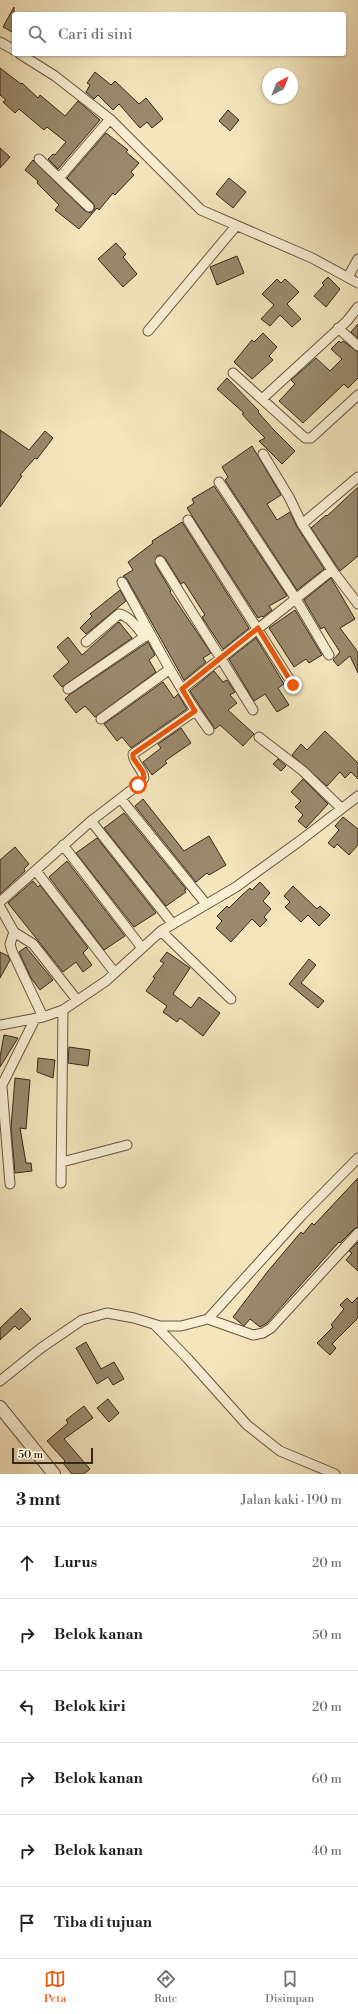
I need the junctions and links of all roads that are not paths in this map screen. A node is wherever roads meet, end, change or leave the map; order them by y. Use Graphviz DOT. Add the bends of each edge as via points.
graph roads {
  1 [pos="7,46"];
  2 [pos="0,53"];
  3 [pos="23,56"];
  4 [pos="110,119"];
  5 [pos="40,159"];
  6 [pos="59,178"];
  7 [pos="89,208"];
  8 [pos="236,226"];
  9 [pos="358,259"];
  10 [pos="348,278"];
  11 [pos="358,283"];
  12 [pos="358,307"];
  13 [pos="338,328"];
  14 [pos="148,331"];
  15 [pos="358,346"];
  16 [pos="233,373"];
  17 [pos="358,395"];
  18 [pos="262,399"];
  19 [pos="263,454"];
  20 [pos="358,477"];
  21 [pos="218,482"];
  22 [pos="188,520"];
  23 [pos="302,524"];
  24 [pos="160,561"];
  25 [pos="332,570"];
  26 [pos="122,582"];
  27 [pos="296,599"];
  28 [pos="358,604"];
  29 [pos="258,628"];
  30 [pos="148,635"];
  31 [pos="86,642"];
  32 [pos="329,655"];
  33 [pos="220,658"];
  34 [pos="170,669"];
  35 [pos="293,685"];
  36 [pos="68,689"];
  37 [pos="182,689"];
  38 [pos="253,710"];
  39 [pos="195,711"];
  40 [pos="101,719"];
  41 [pos="209,730"];
  42 [pos="259,737"];
  43 [pos="358,796"];
  44 [pos="121,799"];
  45 [pos="341,808"];
  46 [pos="91,821"];
  47 [pos="63,845"];
  48 [pos="36,870"];
  49 [pos="0,902"];
  50 [pos="206,904"];
  51 [pos="0,907"];
  52 [pos="172,923"];
  53 [pos="161,931"];
  54 [pos="14,932"];
  55 [pos="142,948"];
  56 [pos="115,973"];
  57 [pos="231,999"];
  58 [pos="77,1000"];
  59 [pos="63,1010"];
  60 [pos="39,1018"];
  61 [pos="0,1025"];
  62 [pos="1,1088"];
  63 [pos="127,1145"];
  64 [pos="357,1160"];
  65 [pos="62,1162"];
  66 [pos="61,1183"];
  67 [pos="10,1184"];
  68 [pos="358,1233"];
  69 [pos="208,1319"];
  70 [pos="155,1325"];
  71 [pos="0,1381"];
  72 [pos="0,1407"];
  73 [pos="54,1474"];
  74 [pos="335,1474"];
  1 -- 2 [label="street"];
  3 -- 4 [label="street" via="55,76"];
  4 -- 6 [label="street"];
  4 -- 8 [label="street" via="201,210"];
  5 -- 6 [label="street"];
  6 -- 7 [label="street"];
  8 -- 10 [label="street" via="312,258"];
  8 -- 14 [label="street"];
  9 -- 10 [label="street"];
  10 -- 11 [label="street"];
  12 -- 13 [label="street"];
  13 -- 15 [label="street"];
  13 -- 18 [label="street"];
  16 -- 18 [label="street"];
  17 -- 18 [label="street" via="311,438 300,434"];
  19 -- 23 [label="street"];
  20 -- 23 [label="street"];
  21 -- 27 [label="street"];
  22 -- 29 [label="street"];
  23 -- 25 [label="street"];
  24 -- 33 [label="street"];
  25 -- 27 [label="street"];
  25 -- 28 [label="street"];
  26 -- 30 [label="street"];
  27 -- 29 [label="street"];
  27 -- 32 [label="street"];
  29 -- 33 [label="street"];
  29 -- 35 [label="street"];
  30 -- 31 [label="street" via="124,615 119,614"];
  30 -- 34 [label="street"];
  30 -- 36 [label="street"];
  33 -- 37 [label="street"];
  33 -- 38 [label="street"];
  34 -- 37 [label="street"];
  34 -- 40 [label="street"];
  37 -- 39 [label="street"];
  39 -- 41 [label="street"];
  39 -- 44 [label="street" via="136,751 133,758 143,772 144,778"];
  42 -- 45 [label="street" via="303,771"];
  43 -- 45 [label="street"];
  44 -- 46 [label="street"];
  44 -- 50 [label="street"];
  45 -- 50 [label="street" via="276,859"];
  46 -- 47 [label="street"];
  46 -- 52 [label="street"];
  47 -- 48 [label="street"];
  47 -- 55 [label="street"];
  48 -- 49 [label="street"];
  48 -- 56 [label="street"];
  50 -- 52 [label="street"];
  51 -- 54 [label="street"];
  52 -- 53 [label="street"];
  53 -- 55 [label="street"];
  53 -- 57 [label="street"];
  54 -- 58 [label="street" via="33,944"];
  54 -- 60 [label="street" via="10,944 12,951"];
  55 -- 56 [label="street"];
  56 -- 58 [label="street"];
  58 -- 59 [label="street"];
  59 -- 60 [label="street"];
  59 -- 65 [label="street"];
  60 -- 61 [label="street"];
  60 -- 62 [label="street"];
  62 -- 67 [label="street"];
  63 -- 65 [label="street"];
  64 -- 69 [label="street" via="302,1215"];
  65 -- 66 [label="street"];
  68 -- 69 [label="street" via="271,1328 263,1333 253,1334"];
  69 -- 70 [label="street" via="181,1326"];
  70 -- 71 [label="street" via="107,1313 82,1320 41,1348"];
  70 -- 74 [label="street" via="247,1425 280,1451"];
  72 -- 73 [label="street"];
}
